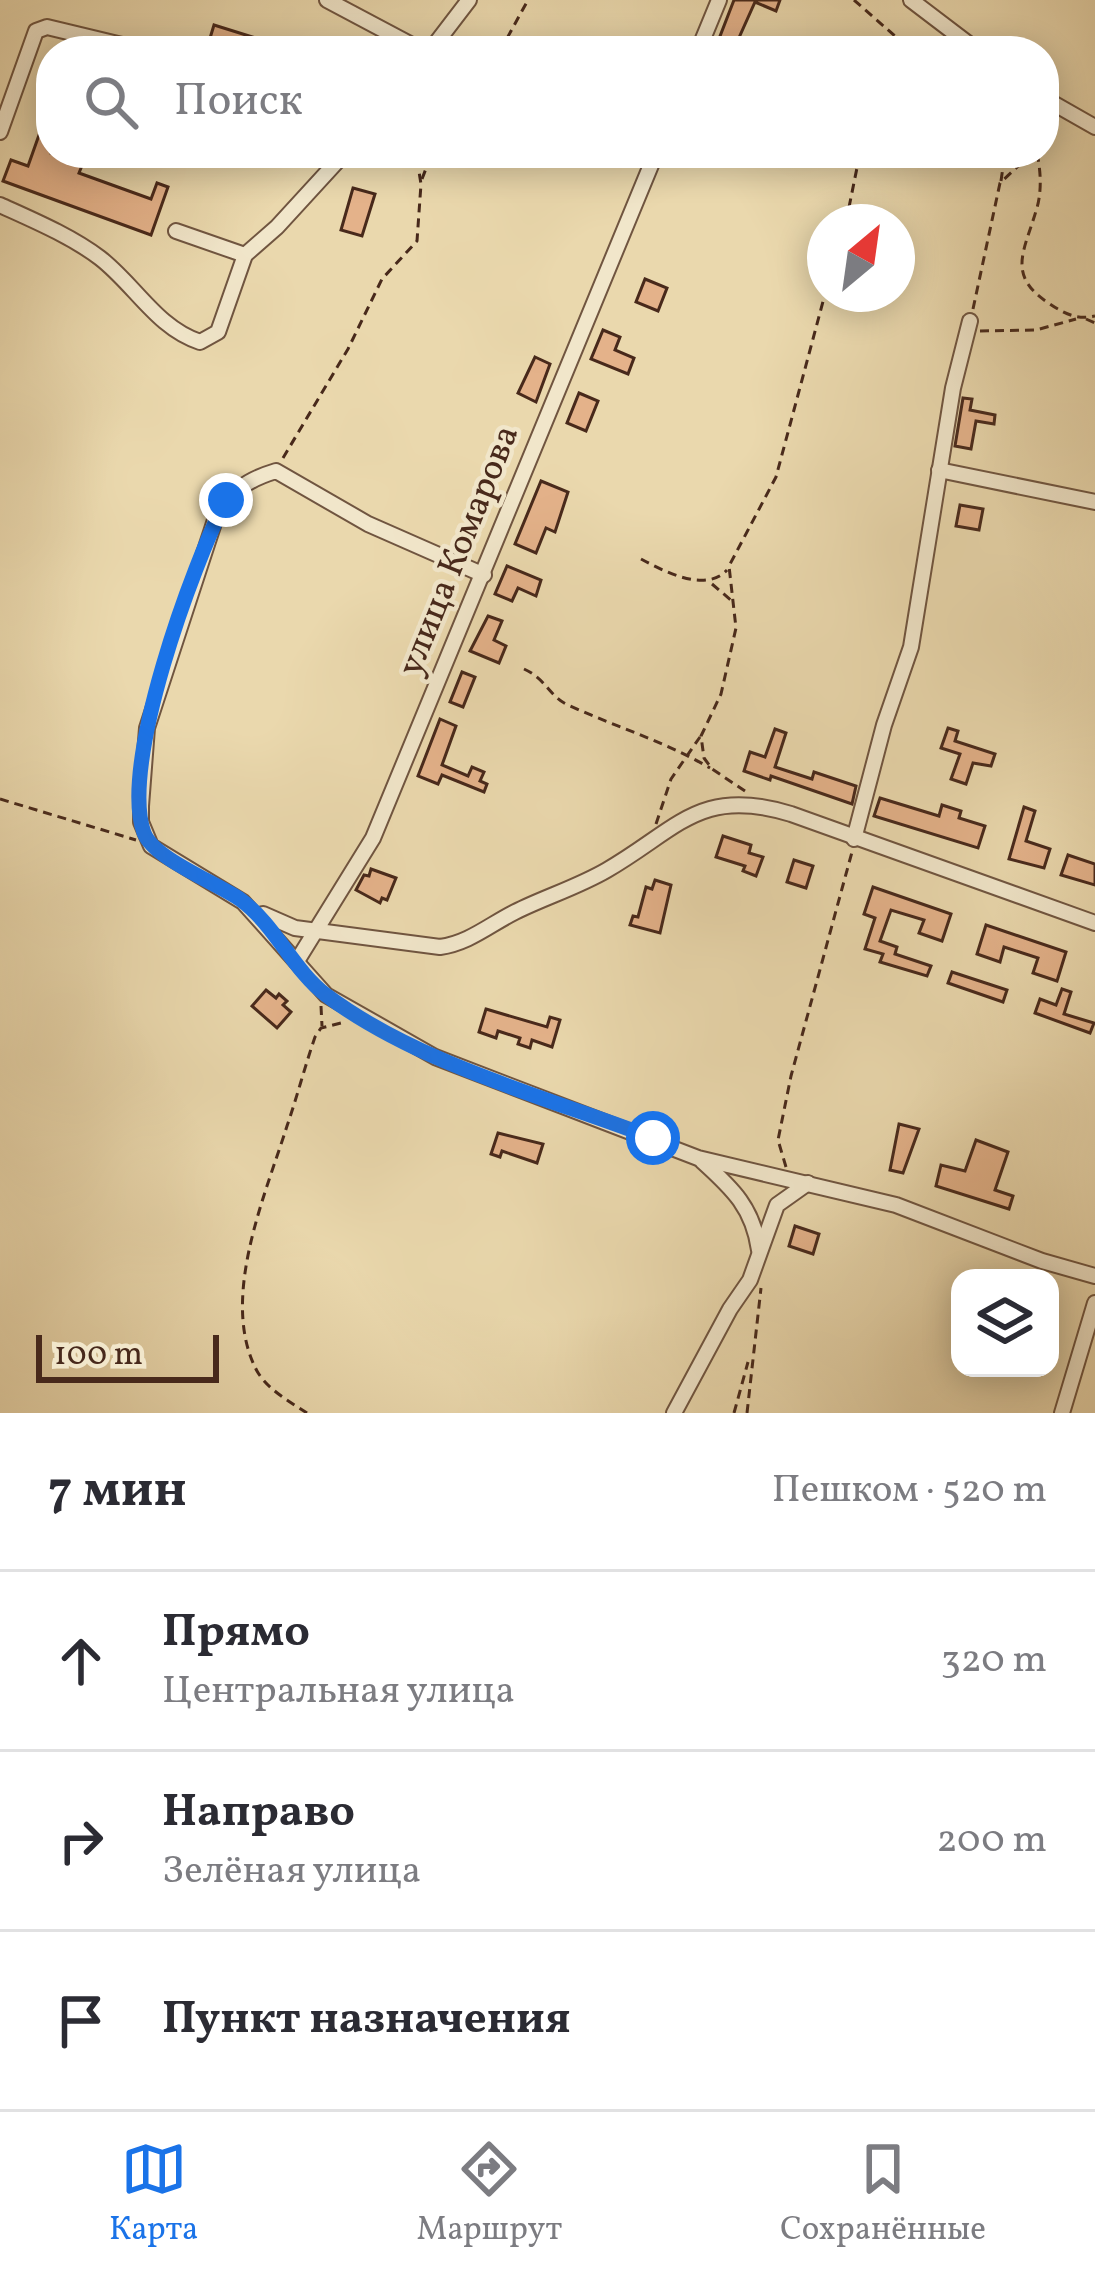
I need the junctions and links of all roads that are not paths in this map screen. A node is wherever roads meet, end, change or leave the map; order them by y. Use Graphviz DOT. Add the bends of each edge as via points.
graph roads {
  1 [pos="327,0"];
  2 [pos="470,0"];
  3 [pos="719,0"];
  4 [pos="911,0"];
  5 [pos="84,36"];
  6 [pos="397,36"];
  7 [pos="439,36"];
  8 [pos="704,36"];
  9 [pos="958,36"];
  10 [pos="1059,108"];
  11 [pos="1095,127"];
  12 [pos="0,132"];
  13 [pos="331,168"];
  14 [pos="650,168"];
  15 [pos="0,205"];
  16 [pos="176,231"];
  17 [pos="245,255"];
  18 [pos="969,327"];
  19 [pos="939,470"];
  20 [pos="1095,502"];
  21 [pos="484,575"];
  22 [pos="854,839"];
  23 [pos="243,902"];
  24 [pos="1095,923"];
  25 [pos="317,928"];
  26 [pos="297,961"];
  27 [pos="698,1158"];
  28 [pos="800,1182"];
  29 [pos="760,1256"];
  30 [pos="1095,1276"];
  31 [pos="1095,1304"];
  32 [pos="674,1413"];
  33 [pos="1062,1413"];
  1 -- 6 [label="street"];
  2 -- 7 [label="street"];
  3 -- 8 [label="street"];
  4 -- 9 [label="street"];
  5 -- 12 [label="street" via="36,31"];
  10 -- 11 [label="street"];
  13 -- 17 [label="street"];
  14 -- 21 [label="street, улица Комарова"];
  15 -- 17 [label="street" via="101,259 161,319 200,342 218,332"];
  16 -- 17 [label="street"];
  18 -- 19 [label="street"];
  19 -- 20 [label="street"];
  19 -- 22 [label="street" via="910,647"];
  21 -- 23 [label="street" via="368,524 276,471 226,500 147,728 141,822 151,846"];
  21 -- 25 [label="street, улица Комарова" via="373,838"];
  22 -- 24 [label="street"];
  22 -- 25 [label="street" via="769,807 709,808 601,874 458,944"];
  23 -- 25 [label="street" via="296,928"];
  23 -- 26 [label="street"];
  25 -- 26 [label="street, улица Комарова"];
  26 -- 27 [label="street" via="326,995 435,1057"];
  27 -- 28 [label="street"];
  27 -- 29 [label="street" via="746,1204"];
  28 -- 29 [label="street" via="777,1205"];
  28 -- 30 [label="street" via="896,1204"];
  29 -- 32 [label="street"];
  31 -- 33 [label="street"];
}
